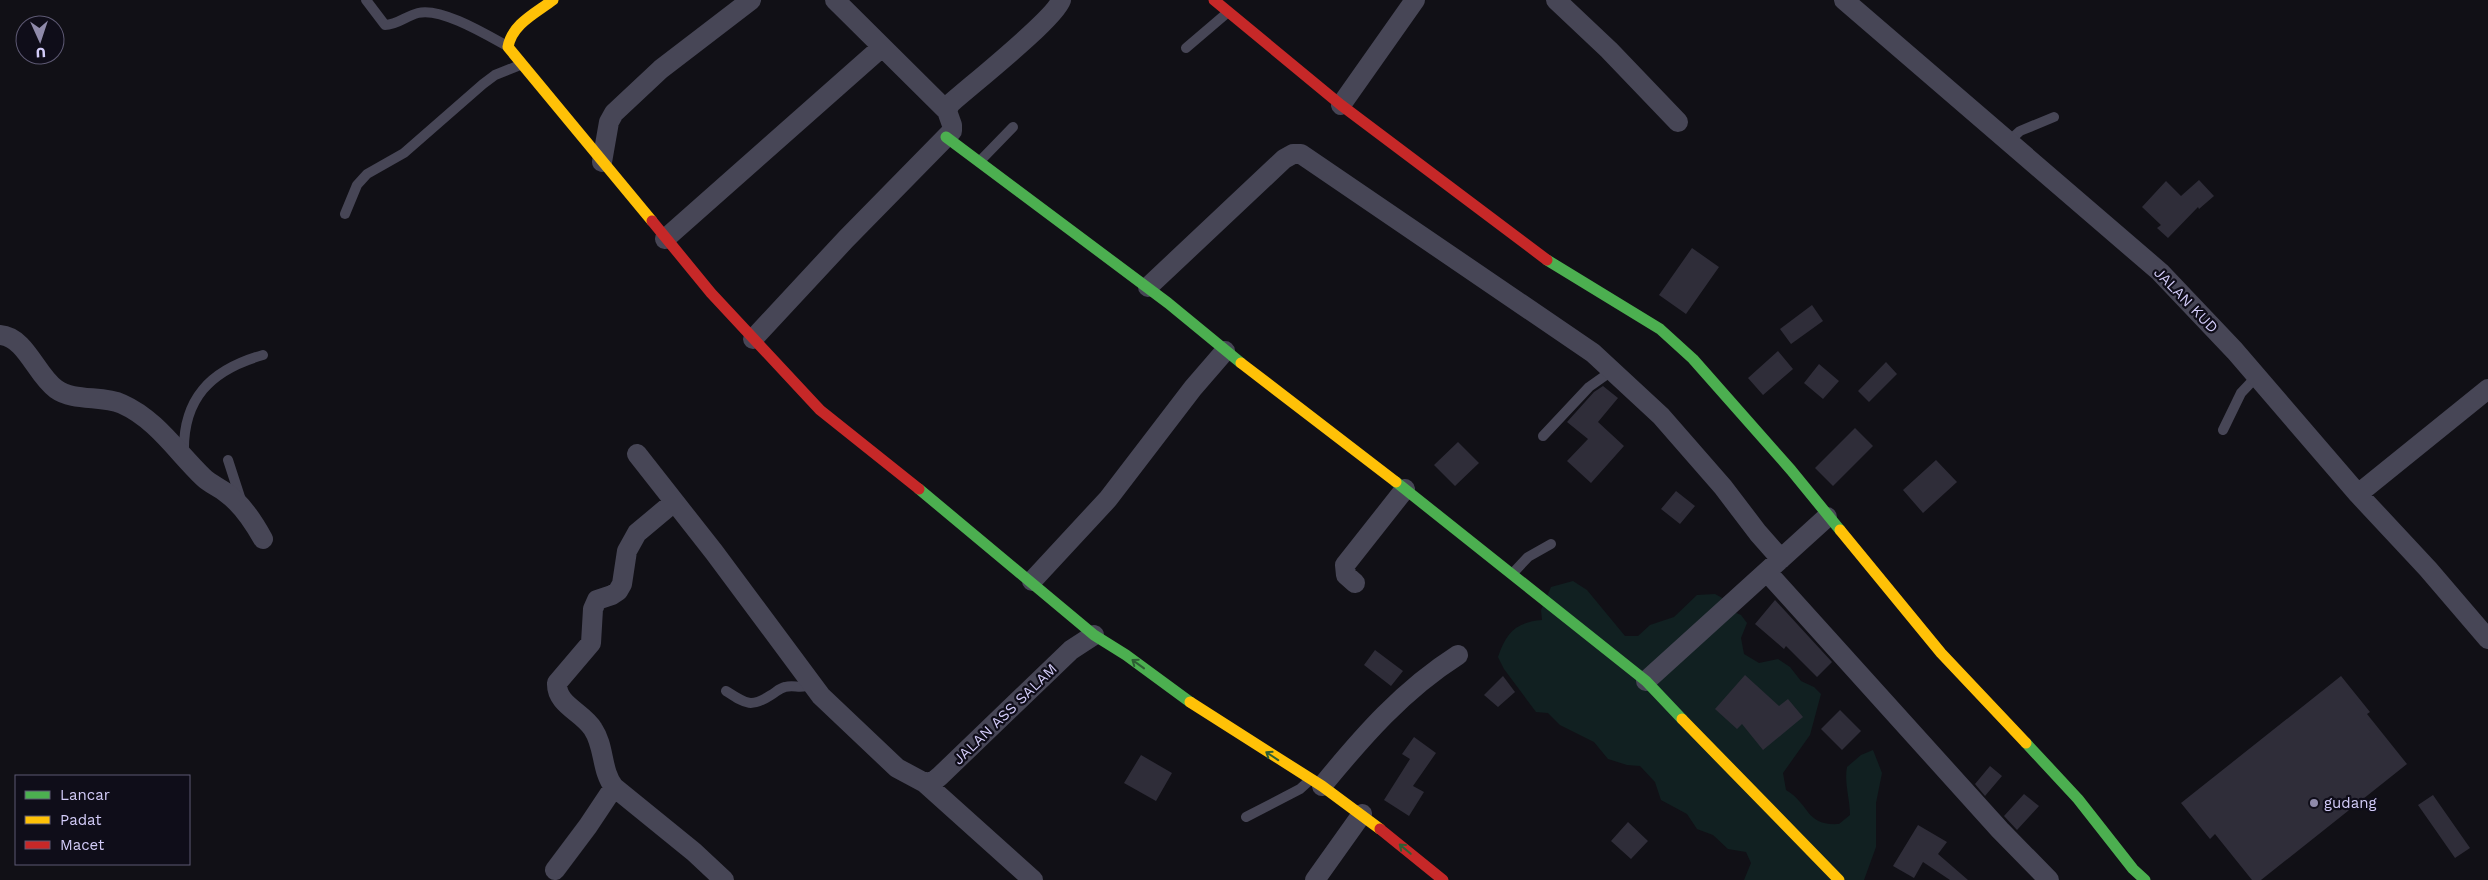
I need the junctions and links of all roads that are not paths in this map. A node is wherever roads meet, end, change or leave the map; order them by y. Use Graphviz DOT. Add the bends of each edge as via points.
graph roads {
  1 [pos="366,0"];
  2 [pos="553,0"];
  3 [pos="750,0"];
  4 [pos="835,0"];
  5 [pos="1061,0"];
  6 [pos="1214,0"];
  7 [pos="1415,0"];
  8 [pos="1556,0"];
  9 [pos="1844,0"];
  10 [pos="1229,11"];
  11 [pos="508,47"];
  12 [pos="882,47"];
  13 [pos="1186,48"];
  14 [pos="521,65"];
  15 [pos="1341,105"];
  16 [pos="947,111"];
  17 [pos="2054,116"];
  18 [pos="1678,122"];
  19 [pos="1013,127"];
  20 [pos="946,137"];
  21 [pos="2009,141"];
  22 [pos="602,162"];
  23 [pos="980,162"];
  24 [pos="345,214"];
  25 [pos="665,238"];
  26 [pos="1148,287"];
  27 [pos="0,335"];
  28 [pos="753,339"];
  29 [pos="1225,351"];
  30 [pos="263,355"];
  31 [pos="1613,370"];
  32 [pos="2256,376"];
  33 [pos="2488,389"];
  34 [pos="2223,430"];
  35 [pos="1543,436"];
  36 [pos="637,454"];
  37 [pos="184,457"];
  38 [pos="228,460"];
  39 [pos="1404,489"];
  40 [pos="2358,494"];
  41 [pos="674,502"];
  42 [pos="244,510"];
  43 [pos="1827,517"];
  44 [pos="263,539"];
  45 [pos="1551,544"];
  46 [pos="1774,565"];
  47 [pos="1512,574"];
  48 [pos="1032,581"];
  49 [pos="1355,583"];
  50 [pos="1094,635"];
  51 [pos="2488,639"];
  52 [pos="1458,655"];
  53 [pos="1646,681"];
  54 [pos="812,684"];
  55 [pos="726,691"];
  56 [pos="925,783"];
  57 [pos="1316,783"];
  58 [pos="614,787"];
  59 [pos="1362,814"];
  60 [pos="1246,817"];
  61 [pos="555,870"];
  62 [pos="1026,877"];
  63 [pos="724,880"];
  64 [pos="1315,880"];
  65 [pos="1443,880"];
  66 [pos="1839,880"];
  67 [pos="2049,880"];
  68 [pos="2145,880"];
  1 -- 11 [label="lane" via="385,25 419,12 438,14"];
  2 -- 11 [label="street" via="514,32 508,39"];
  3 -- 22 [label="street" via="661,69 614,112 609,122"];
  4 -- 12 [label="street"];
  5 -- 16 [label="street" via="1036,29 950,104"];
  6 -- 10 [label="street"];
  7 -- 15 [label="street"];
  8 -- 18 [label="street"];
  9 -- 21 [label="street, JALAN KUD"];
  10 -- 13 [label="lane"];
  10 -- 15 [label="street"];
  11 -- 14 [label="street"];
  12 -- 16 [label="street"];
  12 -- 25 [label="street"];
  14 -- 22 [label="street"];
  14 -- 24 [label="lane" via="483,84 404,153 367,174 357,185"];
  15 -- 43 [label="street" via="1544,258 1660,329 1711,378"];
  16 -- 20 [label="street" via="952,131"];
  17 -- 21 [label="lane" via="2020,131"];
  19 -- 23 [label="lane"];
  20 -- 23 [label="street"];
  20 -- 28 [label="street"];
  21 -- 32 [label="street, JALAN KUD" via="2160,272"];
  22 -- 25 [label="street"];
  23 -- 26 [label="street"];
  25 -- 28 [label="street"];
  26 -- 29 [label="street"];
  26 -- 31 [label="street" via="1284,159 1301,154 1593,353"];
  27 -- 37 [label="street" via="17,342 45,380 58,390 112,400 141,413"];
  28 -- 48 [label="street" via="827,416"];
  29 -- 39 [label="street"];
  29 -- 48 [label="street" via="1108,499"];
  30 -- 37 [label="lane" via="231,368 195,398 183,432"];
  31 -- 35 [label="lane" via="1589,387"];
  31 -- 46 [label="street" via="1668,423 1723,487 1758,533"];
  32 -- 34 [label="lane" via="2241,393"];
  32 -- 40 [label="street, JALAN KUD"];
  33 -- 40 [label="street"];
  36 -- 41 [label="street"];
  37 -- 42 [label="street" via="205,479 227,493"];
  38 -- 42 [label="lane"];
  39 -- 47 [label="street"];
  39 -- 49 [label="street" via="1345,565 1346,575"];
  40 -- 51 [label="street, JALAN KUD"];
  41 -- 54 [label="street"];
  41 -- 58 [label="street" via="637,533 627,551 622,584 612,595 597,600 593,609 591,644 557,683 560,698 594,729 606,773"];
  42 -- 44 [label="street"];
  43 -- 46 [label="street"];
  43 -- 68 [label="street" via="1942,653 2078,799"];
  45 -- 47 [label="lane" via="1528,557"];
  46 -- 53 [label="street"];
  46 -- 67 [label="street" via="2000,830"];
  47 -- 53 [label="street"];
  48 -- 50 [label="street"];
  50 -- 56 [label="street, JALAN ASS SALAM" via="1071,650 940,776"];
  57 -- 50 [label="street, one-way" via="1170,689"];
  52 -- 57 [label="street" via="1424,678 1392,706"];
  53 -- 66 [label="street"];
  54 -- 55 [label="lane" via="782,688 758,704 749,704"];
  54 -- 56 [label="street" via="897,768"];
  56 -- 62 [label="street"];
  57 -- 59 [label="street"];
  57 -- 60 [label="lane"];
  58 -- 61 [label="street"];
  58 -- 63 [label="street"];
  59 -- 64 [label="street"];
  65 -- 59 [label="street, one-way"];
}
